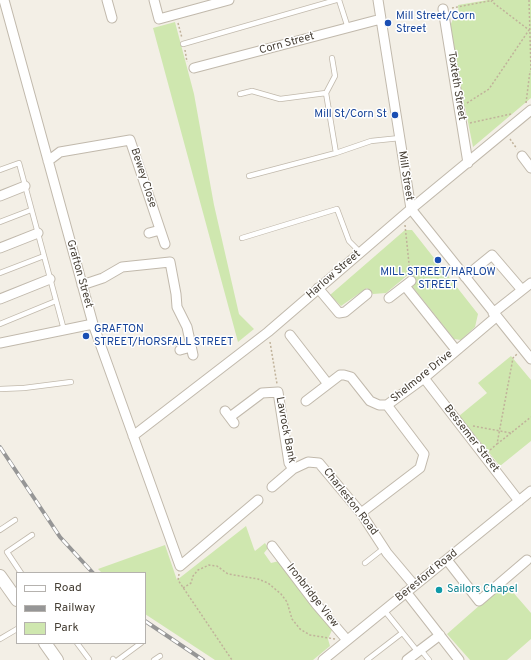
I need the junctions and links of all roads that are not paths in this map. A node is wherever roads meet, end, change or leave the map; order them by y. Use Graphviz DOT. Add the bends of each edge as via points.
graph roads {
  1 [pos="4,0"];
  2 [pos="107,0"];
  3 [pos="154,0"];
  4 [pos="229,0"];
  5 [pos="336,0"];
  6 [pos="339,0"];
  7 [pos="378,0"];
  8 [pos="443,9"];
  9 [pos="112,18"];
  10 [pos="381,19"];
  11 [pos="348,28"];
  12 [pos="184,44"];
  13 [pos="332,58"];
  14 [pos="194,68"];
  15 [pos="326,92"];
  16 [pos="240,94"];
  17 [pos="530,108"];
  18 [pos="400,138"];
  19 [pos="336,153"];
  20 [pos="522,156"];
  21 [pos="48,161"];
  22 [pos="468,163"];
  23 [pos="531,167"];
  24 [pos="0,170"];
  25 [pos="249,176"];
  26 [pos="25,186"];
  27 [pos="0,196"];
  28 [pos="31,210"];
  29 [pos="407,212"];
  30 [pos="0,222"];
  31 [pos="160,230"];
  32 [pos="38,233"];
  33 [pos="150,233"];
  34 [pos="242,238"];
  35 [pos="165,244"];
  36 [pos="0,248"];
  37 [pos="360,252"];
  38 [pos="44,256"];
  39 [pos="0,273"];
  40 [pos="465,277"];
  41 [pos="50,279"];
  42 [pos="531,283"];
  43 [pos="82,285"];
  44 [pos="318,288"];
  45 [pos="522,290"];
  46 [pos="367,294"];
  47 [pos="389,298"];
  48 [pos="0,299"];
  49 [pos="56,301"];
  50 [pos="495,315"];
  51 [pos="0,324"];
  52 [pos="93,324"];
  53 [pos="64,330"];
  54 [pos="290,335"];
  55 [pos="0,343"];
  56 [pos="180,350"];
  57 [pos="456,350"];
  58 [pos="531,359"];
  59 [pos="424,378"];
  60 [pos="71,382"];
  61 [pos="328,384"];
  62 [pos="0,389"];
  63 [pos="306,401"];
  64 [pos="387,405"];
  65 [pos="230,417"];
  66 [pos="134,436"];
  67 [pos="293,469"];
  68 [pos="272,487"];
  69 [pos="531,491"];
  70 [pos="258,500"];
  71 [pos="519,501"];
  72 [pos="361,513"];
  73 [pos="15,520"];
  74 [pos="0,529"];
  75 [pos="32,535"];
  76 [pos="384,548"];
  77 [pos="273,552"];
  78 [pos="447,560"];
  79 [pos="527,560"];
  80 [pos="365,563"];
  81 [pos="21,572"];
  82 [pos="0,576"];
  83 [pos="414,585"];
  84 [pos="406,592"];
  85 [pos="16,599"];
  86 [pos="384,610"];
  87 [pos="16,630"];
  88 [pos="402,633"];
  89 [pos="440,635"];
  90 [pos="0,639"];
  91 [pos="347,640"];
  92 [pos="47,644"];
  93 [pos="79,644"];
  94 [pos="140,644"];
  95 [pos="419,651"];
  96 [pos="160,656"];
  97 [pos="89,659"];
  98 [pos="57,660"];
  99 [pos="118,660"];
  100 [pos="154,660"];
  101 [pos="323,660"];
  102 [pos="368,660"];
  103 [pos="407,660"];
  104 [pos="429,660"];
  105 [pos="459,660"];
  1 -- 21 [label="street, Grafton Street"];
  2 -- 9 [label="street"];
  3 -- 4 [label="street" via="159,19"];
  5 -- 12 [label="lane"];
  6 -- 11 [label="lane"];
  7 -- 10 [label="street, Mill Street"];
  8 -- 22 [label="street, Toxteth Street"];
  10 -- 11 [label="street, Corn Street"];
  10 -- 18 [label="street, Mill Street"];
  11 -- 14 [label="street, Corn Street"];
  13 -- 15 [label="lane" via="335,76"];
  15 -- 16 [label="lane" via="280,99 252,90"];
  15 -- 19 [label="lane"];
  17 -- 22 [label="street, Harlow Street"];
  18 -- 19 [label="lane" via="371,141"];
  18 -- 29 [label="street, Mill Street"];
  19 -- 25 [label="lane"];
  20 -- 23 [label="street"];
  21 -- 31 [label="street, Bewey Close" via="60,152 130,140"];
  21 -- 43 [label="street, Grafton Street"];
  22 -- 29 [label="street, Harlow Street"];
  24 -- 26 [label="lane" via="19,163"];
  26 -- 27 [label="street"];
  26 -- 28 [label="lane"];
  28 -- 30 [label="lane"];
  28 -- 32 [label="lane"];
  29 -- 37 [label="street, Harlow Street"];
  29 -- 40 [label="street, Mill Street"];
  31 -- 33 [label="street"];
  31 -- 35 [label="street, Bewey Close"];
  32 -- 36 [label="street"];
  32 -- 38 [label="lane"];
  34 -- 37 [label="lane" via="337,209 349,241"];
  37 -- 44 [label="street, Harlow Street"];
  38 -- 39 [label="lane"];
  38 -- 41 [label="lane"];
  40 -- 45 [label="street" via="492,255"];
  40 -- 50 [label="street, Mill Street"];
  41 -- 48 [label="street"];
  41 -- 49 [label="lane"];
  42 -- 45 [label="street, Shelmore Drive"];
  43 -- 52 [label="street, Grafton Street"];
  43 -- 56 [label="street" via="103,278 122,267 170,262 177,307 187,327 192,351"];
  44 -- 46 [label="street" via="339,313 345,312"];
  44 -- 66 [label="street, Harlow Street" via="268,332"];
  45 -- 50 [label="street, Shelmore Drive"];
  47 -- 57 [label="street" via="408,284"];
  49 -- 51 [label="lane"];
  49 -- 53 [label="lane"];
  50 -- 57 [label="street, Shelmore Drive"];
  50 -- 58 [label="street, Mill Street"];
  52 -- 53 [label="street"];
  52 -- 66 [label="street, Grafton Street"];
  53 -- 55 [label="street"];
  54 -- 61 [label="street"];
  57 -- 59 [label="street, Shelmore Drive"];
  59 -- 64 [label="street, Shelmore Drive"];
  59 -- 71 [label="street, Bessemer Street"];
  60 -- 62 [label="lane"];
  61 -- 63 [label="street, Shelmore Drive"];
  61 -- 64 [label="street, Shelmore Drive" via="340,375 348,375 370,401"];
  64 -- 72 [label="street" via="424,454 420,468"];
  65 -- 67 [label="street, Lavrock Bank" via="262,393 278,392 289,463"];
  66 -- 70 [label="street, Grafton Street" via="180,566"];
  67 -- 68 [label="street, Charleston Road"];
  67 -- 72 [label="street, Charleston Road" via="308,462 319,463"];
  69 -- 71 [label="street, Beresford Road"];
  71 -- 78 [label="street, Beresford Road"];
  72 -- 76 [label="street, Charleston Road"];
  73 -- 74 [label="lane"];
  75 -- 81 [label="lane" via="7,552"];
  76 -- 80 [label="lane"];
  76 -- 83 [label="street, Charleston Road"];
  77 -- 91 [label="street, Ironbridge View"];
  78 -- 79 [label="street" via="479,601"];
  78 -- 83 [label="street, Beresford Road"];
  82 -- 85 [label="street"];
  83 -- 84 [label="street, Beresford Road"];
  84 -- 86 [label="street, Beresford Road"];
  84 -- 89 [label="street"];
  86 -- 88 [label="lane"];
  86 -- 91 [label="street, Beresford Road"];
  87 -- 90 [label="lane"];
  88 -- 95 [label="lane"];
  88 -- 102 [label="lane"];
  89 -- 95 [label="street"];
  89 -- 105 [label="street"];
  91 -- 101 [label="street, Beresford Road"];
  92 -- 98 [label="street"];
  93 -- 97 [label="lane"];
  94 -- 99 [label="lane"];
  95 -- 103 [label="street"];
  95 -- 104 [label="lane"];
  96 -- 100 [label="lane"];
}
